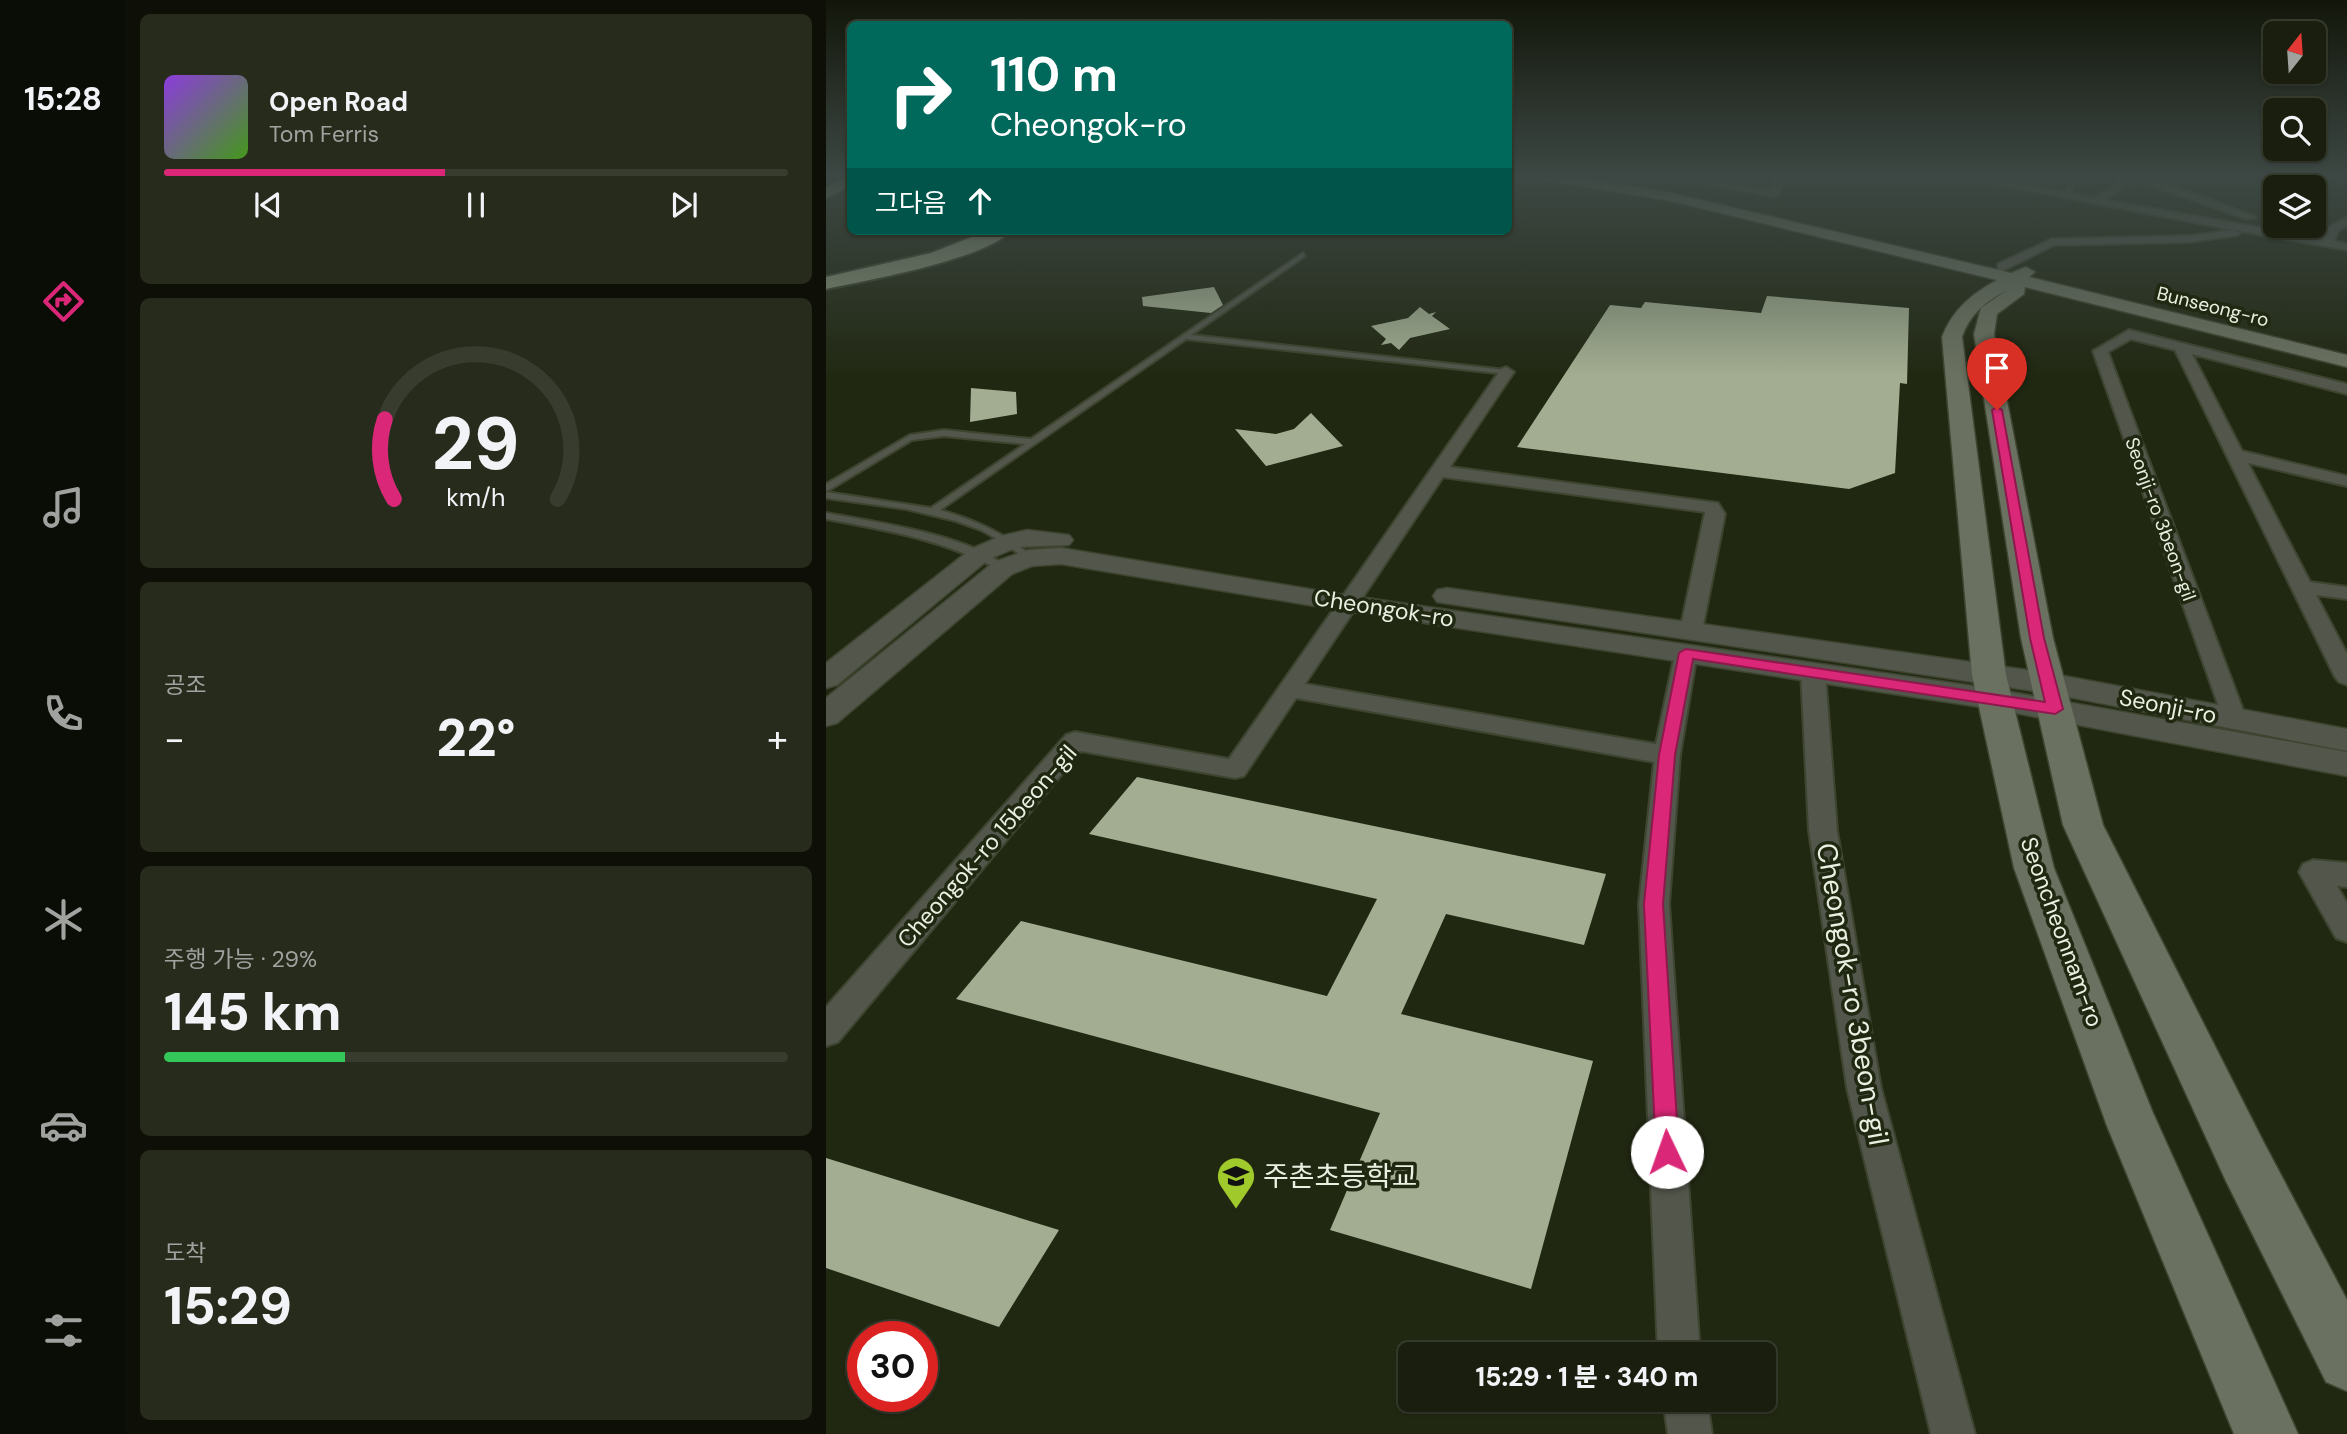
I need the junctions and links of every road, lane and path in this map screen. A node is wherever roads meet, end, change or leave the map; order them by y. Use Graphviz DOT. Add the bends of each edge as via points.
graph roads {
  1 [pos="976,242"];
  2 [pos="1864,242"];
  3 [pos="1877,242"];
  4 [pos="2056,242"];
  5 [pos="2322,242"];
  6 [pos="2327,243"];
  7 [pos="2347,247"];
  8 [pos="1889,248"];
  9 [pos="1303,255"];
  10 [pos="1939,278"];
  11 [pos="826,283"];
  12 [pos="2025,284"];
  13 [pos="1951,297"];
  14 [pos="1968,332"];
  15 [pos="1186,337"];
  16 [pos="2181,347"];
  17 [pos="2347,350"];
  18 [pos="2347,361"];
  19 [pos="1506,372"];
  20 [pos="2347,389"];
  21 [pos="1034,442"];
  22 [pos="2235,455"];
  23 [pos="1437,471"];
  24 [pos="2347,481"];
  25 [pos="826,488"];
  26 [pos="826,495"];
  27 [pos="932,512"];
  28 [pos="826,516"];
  29 [pos="1005,555"];
  30 [pos="2301,587"];
  31 [pos="1352,593"];
  32 [pos="2347,593"];
  33 [pos="1688,642"];
  34 [pos="1813,672"];
  35 [pos="2347,677"];
  36 [pos="826,678"];
  37 [pos="1992,687"];
  38 [pos="1288,688"];
  39 [pos="2051,696"];
  40 [pos="826,715"];
  41 [pos="2234,718"];
  42 [pos="2347,740"];
  43 [pos="1667,755"];
  44 [pos="2347,764"];
  45 [pos="2347,874"];
  46 [pos="2347,929"];
  47 [pos="826,1031"];
  48 [pos="1678,1342"];
  49 [pos="2347,1361"];
  50 [pos="1687,1412"];
  51 [pos="1690,1434"];
  52 [pos="1953,1434"];
  53 [pos="2266,1434"];
  1 -- 11 [label="highway"];
  2 -- 8 [label="main road, Bunseong-ro"];
  3 -- 12 [label="main road, Bunseong-ro"];
  4 -- 12 [label="street"];
  5 -- 6 [label="street"];
  6 -- 7 [label="street"];
  8 -- 10 [label="main road" via="1926,266"];
  8 -- 12 [label="main road, Bunseong-ro"];
  9 -- 15 [label="lane"];
  12 -- 14 [label="main road" via="1969,304 1956,321"];
  12 -- 17 [label="main road, Bunseong-ro"];
  12 -- 18 [label="main road, Bunseong-ro" via="2089,306 2152,313"];
  13 -- 14 [label="main road"];
  14 -- 37 [label="main road, Seoncheonnam-ro"];
  14 -- 39 [label="main road" via="1984,334"];
  15 -- 19 [label="lane"];
  15 -- 21 [label="lane"];
  16 -- 20 [label="street"];
  16 -- 22 [label="street"];
  16 -- 41 [label="street, Seonji-ro 3beon-gil" via="2129,334 2100,351"];
  19 -- 23 [label="street, Cheongok-ro 15beon-gil"];
  21 -- 25 [label="lane" via="944,433 910,438"];
  21 -- 27 [label="lane"];
  22 -- 24 [label="street"];
  22 -- 30 [label="street"];
  23 -- 31 [label="street, Cheongok-ro 15beon-gil"];
  23 -- 33 [label="street" via="1711,507 1716,514"];
  26 -- 27 [label="lane"];
  27 -- 29 [label="lane" via="981,525"];
  28 -- 29 [label="lane"];
  29 -- 31 [label="street, Cheongok-ro" via="1061,556"];
  29 -- 36 [label="street"];
  29 -- 40 [label="street"];
  30 -- 32 [label="street"];
  30 -- 35 [label="street"];
  31 -- 33 [label="street, Cheongok-ro"];
  31 -- 38 [label="street, Cheongok-ro 15beon-gil"];
  33 -- 34 [label="street, Cheongok-ro"];
  33 -- 37 [label="street, Cheongok-ro"];
  33 -- 43 [label="street"];
  34 -- 37 [label="street, Cheongok-ro"];
  34 -- 52 [label="street, Cheongok-ro 3beon-gil" via="1823,831 1864,1088"];
  37 -- 39 [label="street, Seonji-ro"];
  37 -- 53 [label="main road, Seoncheonnam-ro" via="2034,868 2133,1126"];
  38 -- 43 [label="street"];
  38 -- 47 [label="street, Cheongok-ro 15beon-gil" via="1235,769 1075,741"];
  39 -- 41 [label="street, Seonji-ro"];
  39 -- 44 [label="street, Seonji-ro"];
  39 -- 49 [label="main road" via="2083,825 2244,1160"];
  41 -- 42 [label="street, Seonji-ro"];
  43 -- 48 [label="street" via="1654,904"];
  45 -- 46 [label="street" via="2313,872"];
  50 -- 51 [label="street"];
}
